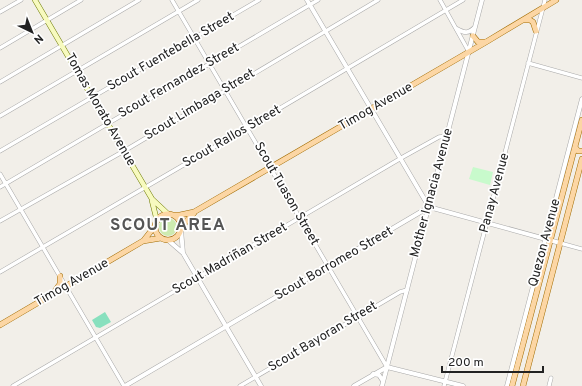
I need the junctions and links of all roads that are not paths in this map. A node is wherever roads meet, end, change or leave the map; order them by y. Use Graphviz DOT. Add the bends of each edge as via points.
graph roads {
  1 [pos="21,0"];
  2 [pos="35,0"];
  3 [pos="81,0"];
  4 [pos="139,0"];
  5 [pos="172,0"];
  6 [pos="198,0"];
  7 [pos="259,0"];
  8 [pos="307,0"];
  9 [pos="318,0"];
  10 [pos="378,0"];
  11 [pos="440,0"];
  12 [pos="463,0"];
  13 [pos="482,0"];
  14 [pos="545,0"];
  15 [pos="556,0"];
  16 [pos="310,5"];
  17 [pos="542,8"];
  18 [pos="446,10"];
  19 [pos="179,11"];
  20 [pos="0,12"];
  21 [pos="47,20"];
  22 [pos="523,20"];
  23 [pos="475,26"];
  24 [pos="457,29"];
  25 [pos="325,31"];
  26 [pos="536,31"];
  27 [pos="473,36"];
  28 [pos="194,38"];
  29 [pos="486,42"];
  30 [pos="62,46"];
  31 [pos="0,48"];
  32 [pos="469,52"];
  33 [pos="210,63"];
  34 [pos="528,64"];
  35 [pos="347,70"];
  36 [pos="77,71"];
  37 [pos="582,78"];
  38 [pos="0,82"];
  39 [pos="225,90"];
  40 [pos="92,98"];
  41 [pos="582,99"];
  42 [pos="371,110"];
  43 [pos="0,116"];
  44 [pos="582,120"];
  45 [pos="107,123"];
  46 [pos="248,128"];
  47 [pos="447,136"];
  48 [pos="575,148"];
  49 [pos="0,151"];
  50 [pos="124,151"];
  51 [pos="582,151"];
  52 [pos="572,158"];
  53 [pos="582,159"];
  54 [pos="400,160"];
  55 [pos="272,168"];
  56 [pos="0,174"];
  57 [pos="5,184"];
  58 [pos="0,186"];
  59 [pos="144,186"];
  60 [pos="152,199"];
  61 [pos="429,207"];
  62 [pos="21,209"];
  63 [pos="194,212"];
  64 [pos="171,215"];
  65 [pos="416,216"];
  66 [pos="300,218"];
  67 [pos="0,222"];
  68 [pos="156,223"];
  69 [pos="487,223"];
  70 [pos="424,225"];
  71 [pos="181,229"];
  72 [pos="161,238"];
  73 [pos="168,240"];
  74 [pos="143,241"];
  75 [pos="553,241"];
  76 [pos="42,247"];
  77 [pos="582,249"];
  78 [pos="183,253"];
  79 [pos="329,267"];
  80 [pos="0,272"];
  81 [pos="60,276"];
  82 [pos="198,278"];
  83 [pos="66,286"];
  84 [pos="407,290"];
  85 [pos="54,294"];
  86 [pos="358,317"];
  87 [pos="0,325"];
  88 [pos="226,327"];
  89 [pos="96,338"];
  90 [pos="387,367"];
  91 [pos="373,374"];
  92 [pos="256,377"];
  93 [pos="551,378"];
  94 [pos="383,381"];
  95 [pos="445,384"];
  96 [pos="13,386"];
  97 [pos="125,386"];
  98 [pos="240,386"];
  99 [pos="261,386"];
  100 [pos="354,386"];
  101 [pos="382,386"];
  102 [pos="463,386"];
  103 [pos="507,386"];
  104 [pos="512,386"];
  105 [pos="523,386"];
  106 [pos="549,386"];
  1 -- 20 [label="street"];
  2 -- 21 [label="main road, Tomas Morato Avenue"];
  3 -- 21 [label="street"];
  4 -- 30 [label="street"];
  5 -- 19 [label="street, Scout Tuason Street"];
  6 -- 19 [label="street"];
  7 -- 28 [label="street, Scout Fuentebella Street"];
  8 -- 16 [label="street"];
  9 -- 16 [label="street, Scout Fernandez Street"];
  10 -- 25 [label="street, Scout Limbaga Street"];
  11 -- 18 [label="street"];
  12 -- 18 [label="street, Scout Rallos Street"];
  13 -- 23 [label="street, Mother Ignacia Avenue"];
  14 -- 17 [label="street, Panay Avenue"];
  15 -- 17 [label="main road, Timog Avenue"];
  16 -- 25 [label="street"];
  16 -- 33 [label="street, Scout Fernandez Street"];
  17 -- 22 [label="main road, Timog Avenue"];
  17 -- 26 [label="street, Panay Avenue"];
  18 -- 24 [label="street"];
  18 -- 35 [label="street, Scout Rallos Street"];
  19 -- 28 [label="street, Scout Tuason Street"];
  19 -- 36 [label="street"];
  21 -- 30 [label="main road, Tomas Morato Avenue"];
  21 -- 31 [label="street"];
  22 -- 26 [label="main road" via="533,22"];
  22 -- 29 [label="main road, Timog Avenue"];
  23 -- 24 [label="street" via="472,31 464,33"];
  23 -- 27 [label="street, Mother Ignacia Avenue"];
  24 -- 32 [label="street"];
  25 -- 35 [label="street"];
  25 -- 39 [label="street, Scout Limbaga Street"];
  26 -- 34 [label="street, Panay Avenue"];
  27 -- 29 [label="main road" via="478,42"];
  27 -- 32 [label="street, Mother Ignacia Avenue"];
  28 -- 33 [label="street, Scout Tuason Street"];
  28 -- 40 [label="street, Scout Fuentebella Street"];
  29 -- 32 [label="main road, Timog Avenue"];
  30 -- 36 [label="main road, Tomas Morato Avenue"];
  30 -- 38 [label="street"];
  32 -- 42 [label="main road, Timog Avenue"];
  32 -- 47 [label="street, Mother Ignacia Avenue"];
  33 -- 39 [label="street, Scout Tuason Street"];
  33 -- 45 [label="street, Scout Fernandez Street"];
  34 -- 37 [label="street"];
  34 -- 69 [label="street, Panay Avenue"];
  35 -- 42 [label="street"];
  35 -- 46 [label="street, Scout Rallos Street"];
  36 -- 40 [label="main road, Tomas Morato Avenue"];
  36 -- 43 [label="street"];
  39 -- 46 [label="street, Scout Tuason Street"];
  39 -- 50 [label="street, Scout Limbaga Street"];
  40 -- 45 [label="main road, Tomas Morato Avenue"];
  40 -- 49 [label="street, Scout Fuentebella Street"];
  41 -- 75 [label="street, Quezon Avenue"];
  42 -- 54 [label="street"];
  42 -- 55 [label="main road, Timog Avenue"];
  44 -- 48 [label="main road, Quezon Avenue"];
  45 -- 50 [label="main road, Tomas Morato Avenue"];
  45 -- 57 [label="street, Scout Fernandez Street"];
  46 -- 55 [label="street, Scout Tuason Street"];
  46 -- 59 [label="street, Scout Rallos Street"];
  47 -- 54 [label="street, Scout Madriñan Street" via="439,137"];
  47 -- 61 [label="street, Mother Ignacia Avenue"];
  48 -- 51 [label="main road"];
  48 -- 52 [label="main road, Quezon Avenue"];
  50 -- 59 [label="main road, Tomas Morato Avenue"];
  50 -- 62 [label="street, Scout Limbaga Street"];
  52 -- 53 [label="main road" via="578,156"];
  52 -- 75 [label="main road, Quezon Avenue"];
  53 -- 75 [label="main road, Quezon Avenue"];
  54 -- 61 [label="street"];
  54 -- 66 [label="street, Scout Madriñan Street"];
  55 -- 63 [label="main road, Timog Avenue"];
  55 -- 66 [label="street, Scout Tuason Street"];
  56 -- 57 [label="street"];
  57 -- 58 [label="street, Scout Fernandez Street"];
  57 -- 62 [label="street"];
  59 -- 60 [label="main road, Tomas Morato Avenue"];
  59 -- 76 [label="street, Scout Rallos Street"];
  60 -- 64 [label="main road, Tomas Morato Avenue"];
  60 -- 68 [label="main road, Tomas Morato Avenue"];
  61 -- 65 [label="street, Scout Borromeo Street"];
  61 -- 69 [label="street"];
  61 -- 70 [label="street, Mother Ignacia Avenue"];
  62 -- 67 [label="street, Scout Limbaga Street"];
  62 -- 76 [label="street"];
  63 -- 64 [label="main road, Timog Avenue"];
  63 -- 71 [label="main road, Timog Avenue"];
  64 -- 68 [label="main road" via="162,216"];
  64 -- 71 [label="main road" via="179,220"];
  65 -- 70 [label="street"];
  65 -- 79 [label="street, Scout Borromeo Street"];
  66 -- 79 [label="street, Scout Tuason Street"];
  66 -- 82 [label="street, Scout Madriñan Street"];
  68 -- 72 [label="main road" via="156,232"];
  68 -- 74 [label="main road, Timog Avenue"];
  69 -- 75 [label="street"];
  69 -- 95 [label="street, Panay Avenue"];
  70 -- 84 [label="street, Mother Ignacia Avenue"];
  71 -- 73 [label="main road" via="176,238"];
  71 -- 78 [label="street"];
  72 -- 73 [label="main road"];
  72 -- 74 [label="main road, Timog Avenue"];
  73 -- 78 [label="street"];
  74 -- 83 [label="main road, Timog Avenue"];
  75 -- 77 [label="street"];
  75 -- 103 [label="street, Quezon Avenue"];
  75 -- 104 [label="main road, Quezon Avenue"];
  75 -- 105 [label="main road, Quezon Avenue"];
  76 -- 80 [label="street, Scout Rallos Street"];
  76 -- 81 [label="street"];
  78 -- 82 [label="street"];
  79 -- 86 [label="street, Scout Tuason Street"];
  79 -- 88 [label="street, Scout Borromeo Street"];
  81 -- 83 [label="street"];
  81 -- 85 [label="main road" via="59,286"];
  82 -- 88 [label="street"];
  82 -- 89 [label="street, Scout Madriñan Street"];
  83 -- 85 [label="main road, Timog Avenue"];
  83 -- 89 [label="street"];
  84 -- 86 [label="street, Scout Bayoran Street"];
  84 -- 90 [label="street, Mother Ignacia Avenue"];
  85 -- 87 [label="main road, Timog Avenue"];
  86 -- 90 [label="street, Scout Tuason Street"];
  86 -- 92 [label="street, Scout Bayoran Street"];
  88 -- 92 [label="street"];
  88 -- 97 [label="street, Scout Borromeo Street"];
  89 -- 96 [label="street, Scout Madriñan Street"];
  89 -- 97 [label="street"];
  90 -- 91 [label="street"];
  90 -- 94 [label="street, Mother Ignacia Avenue"];
  90 -- 95 [label="street"];
  91 -- 94 [label="street"];
  91 -- 100 [label="street"];
  92 -- 98 [label="street, Scout Bayoran Street"];
  92 -- 99 [label="street"];
  93 -- 106 [label="street"];
  94 -- 101 [label="street, Mother Ignacia Avenue"];
  95 -- 102 [label="street"];
}
